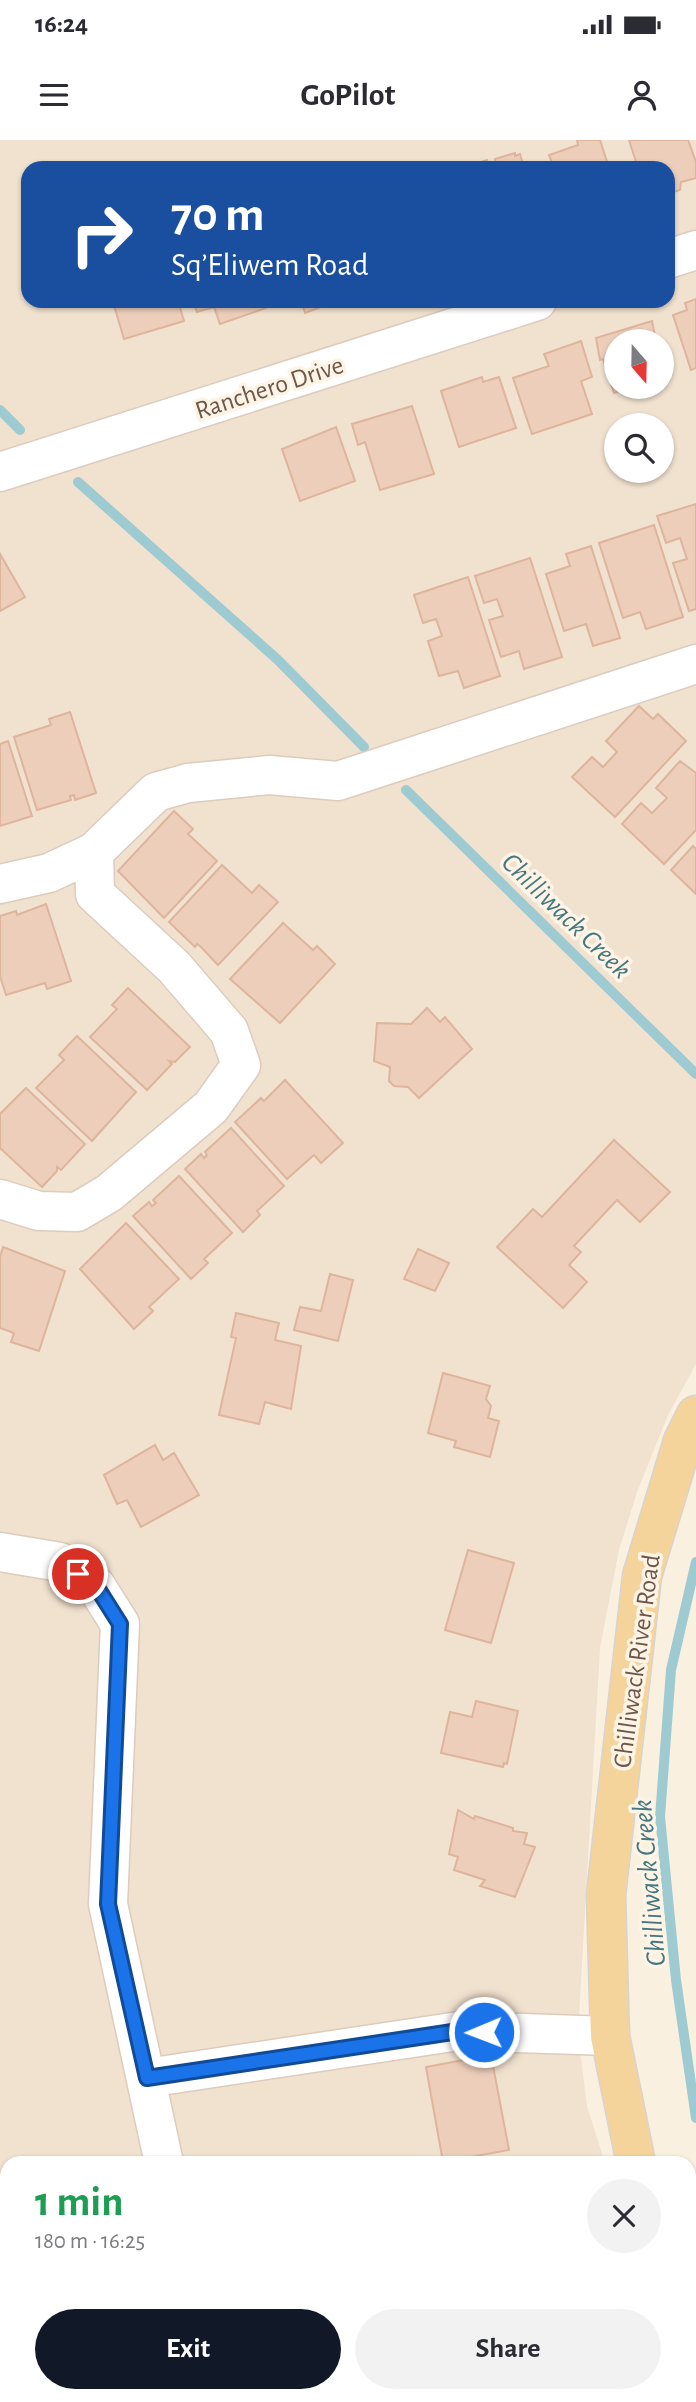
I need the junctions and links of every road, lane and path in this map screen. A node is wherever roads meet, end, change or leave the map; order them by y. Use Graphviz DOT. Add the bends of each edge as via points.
graph roads {
  1 [pos="696,250"];
  2 [pos="675,257"];
  3 [pos="515,308"];
  4 [pos="0,472"];
  5 [pos="689,675"];
  6 [pos="94,852"];
  7 [pos="0,884"];
  8 [pos="0,1199"];
  9 [pos="696,1415"];
  10 [pos="0,1552"];
  11 [pos="610,2036"];
  12 [pos="147,2078"];
  13 [pos="163,2156"];
  14 [pos="635,2156"];
  1 -- 2 [label="street"];
  3 -- 4 [label="street, Ranchero Drive"];
  5 -- 6 [label="street" via="338,781 269,775 188,783 156,792"];
  6 -- 7 [label="street" via="49,873"];
  6 -- 8 [label="street" via="95,894 174,967 229,1031 241,1065 211,1107 109,1193 77,1212 39,1211"];
  9 -- 11 [label="main road, Chilliwack River Road" via="683,1441 642,1576 606,1895"];
  10 -- 12 [label="street" via="60,1562 96,1586 120,1624 108,1904"];
  11 -- 12 [label="street" via="459,2031"];
  11 -- 14 [label="main road, Chilliwack River Road"];
  12 -- 13 [label="street"];
}
